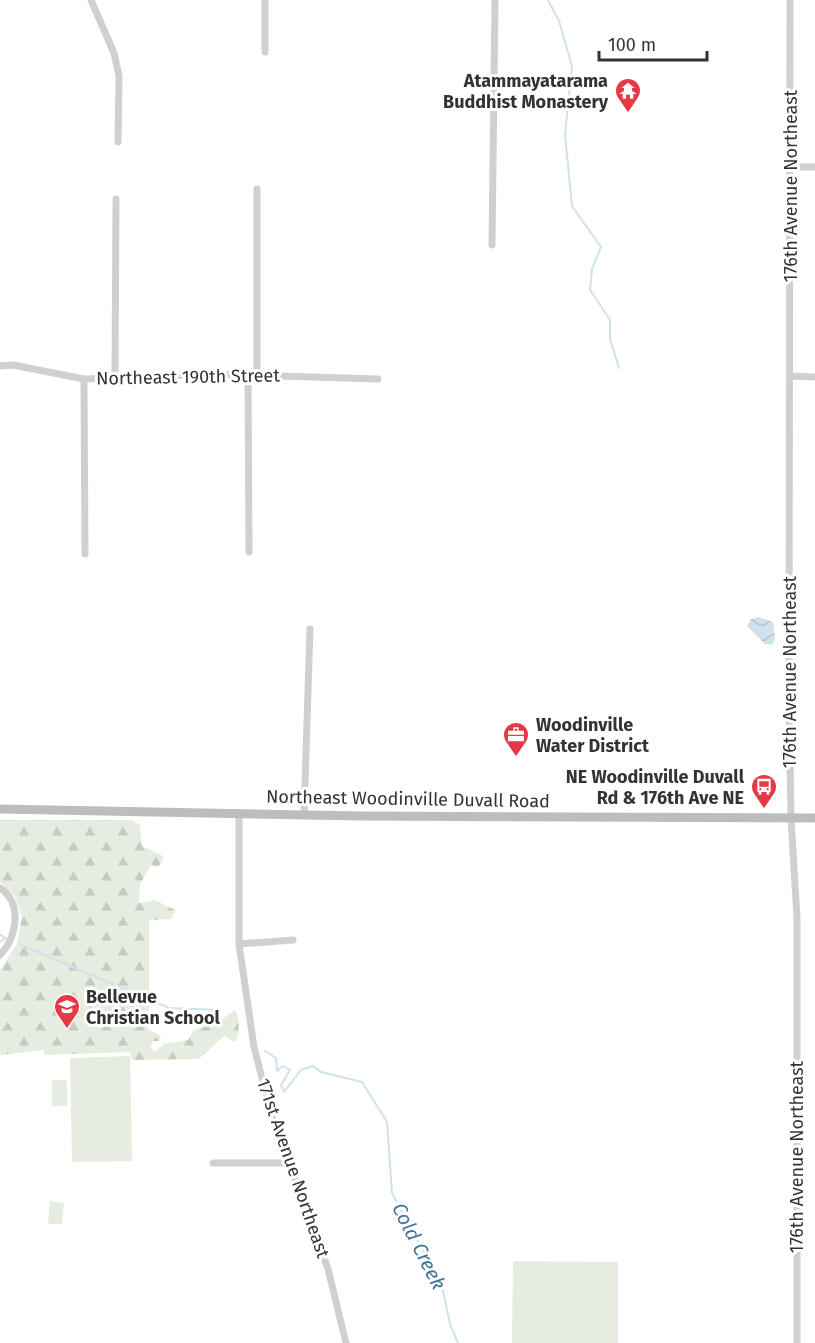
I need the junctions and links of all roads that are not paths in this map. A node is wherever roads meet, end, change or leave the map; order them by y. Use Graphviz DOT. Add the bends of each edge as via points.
graph roads {
  1 [pos="91,0"];
  2 [pos="265,0"];
  3 [pos="495,0"];
  4 [pos="790,0"];
  5 [pos="265,52"];
  6 [pos="118,142"];
  7 [pos="791,167"];
  8 [pos="815,167"];
  9 [pos="257,189"];
  10 [pos="116,199"];
  11 [pos="492,245"];
  12 [pos="0,366"];
  13 [pos="248,375"];
  14 [pos="257,375"];
  15 [pos="790,376"];
  16 [pos="815,376"];
  17 [pos="115,378"];
  18 [pos="84,379"];
  19 [pos="378,379"];
  20 [pos="249,552"];
  21 [pos="85,555"];
  22 [pos="310,629"];
  23 [pos="0,809"];
  24 [pos="239,813"];
  25 [pos="304,815"];
  26 [pos="791,818"];
  27 [pos="815,818"];
  28 [pos="0,888"];
  29 [pos="293,940"];
  30 [pos="239,944"];
  31 [pos="0,955"];
  32 [pos="213,1162"];
  33 [pos="288,1163"];
  34 [pos="346,1343"];
  35 [pos="797,1343"];
  1 -- 6 [label="street" via="114,53 119,76"];
  2 -- 5 [label="street"];
  3 -- 11 [label="street"];
  4 -- 7 [label="street, 176th Avenue Northeast"];
  7 -- 8 [label="street"];
  7 -- 15 [label="street, 176th Avenue Northeast"];
  9 -- 14 [label="street"];
  10 -- 17 [label="street"];
  12 -- 18 [label="street, Northeast 190th Street"];
  13 -- 14 [label="street, Northeast 190th Street"];
  13 -- 17 [label="street, Northeast 190th Street"];
  13 -- 20 [label="street"];
  14 -- 19 [label="street, Northeast 190th Street"];
  15 -- 16 [label="street"];
  15 -- 26 [label="street, 176th Avenue Northeast"];
  17 -- 18 [label="street, Northeast 190th Street"];
  18 -- 21 [label="street"];
  22 -- 25 [label="street"];
  23 -- 24 [label="main road, Northeast Woodinville Duvall Road"];
  24 -- 25 [label="main road, Northeast Woodinville Duvall Road"];
  24 -- 30 [label="street, 171st Avenue Northeast"];
  25 -- 26 [label="main road, Northeast Woodinville Duvall Road"];
  26 -- 27 [label="main road, Northeast Woodinville Duvall Road"];
  26 -- 35 [label="street, 176th Avenue Northeast" via="797,918"];
  28 -- 31 [label="street" via="12,900 15,919 10,941"];
  29 -- 30 [label="street"];
  30 -- 33 [label="street, 171st Avenue Northeast" via="254,1047"];
  32 -- 33 [label="street"];
  33 -- 34 [label="street, 171st Avenue Northeast" via="328,1269"];
}
